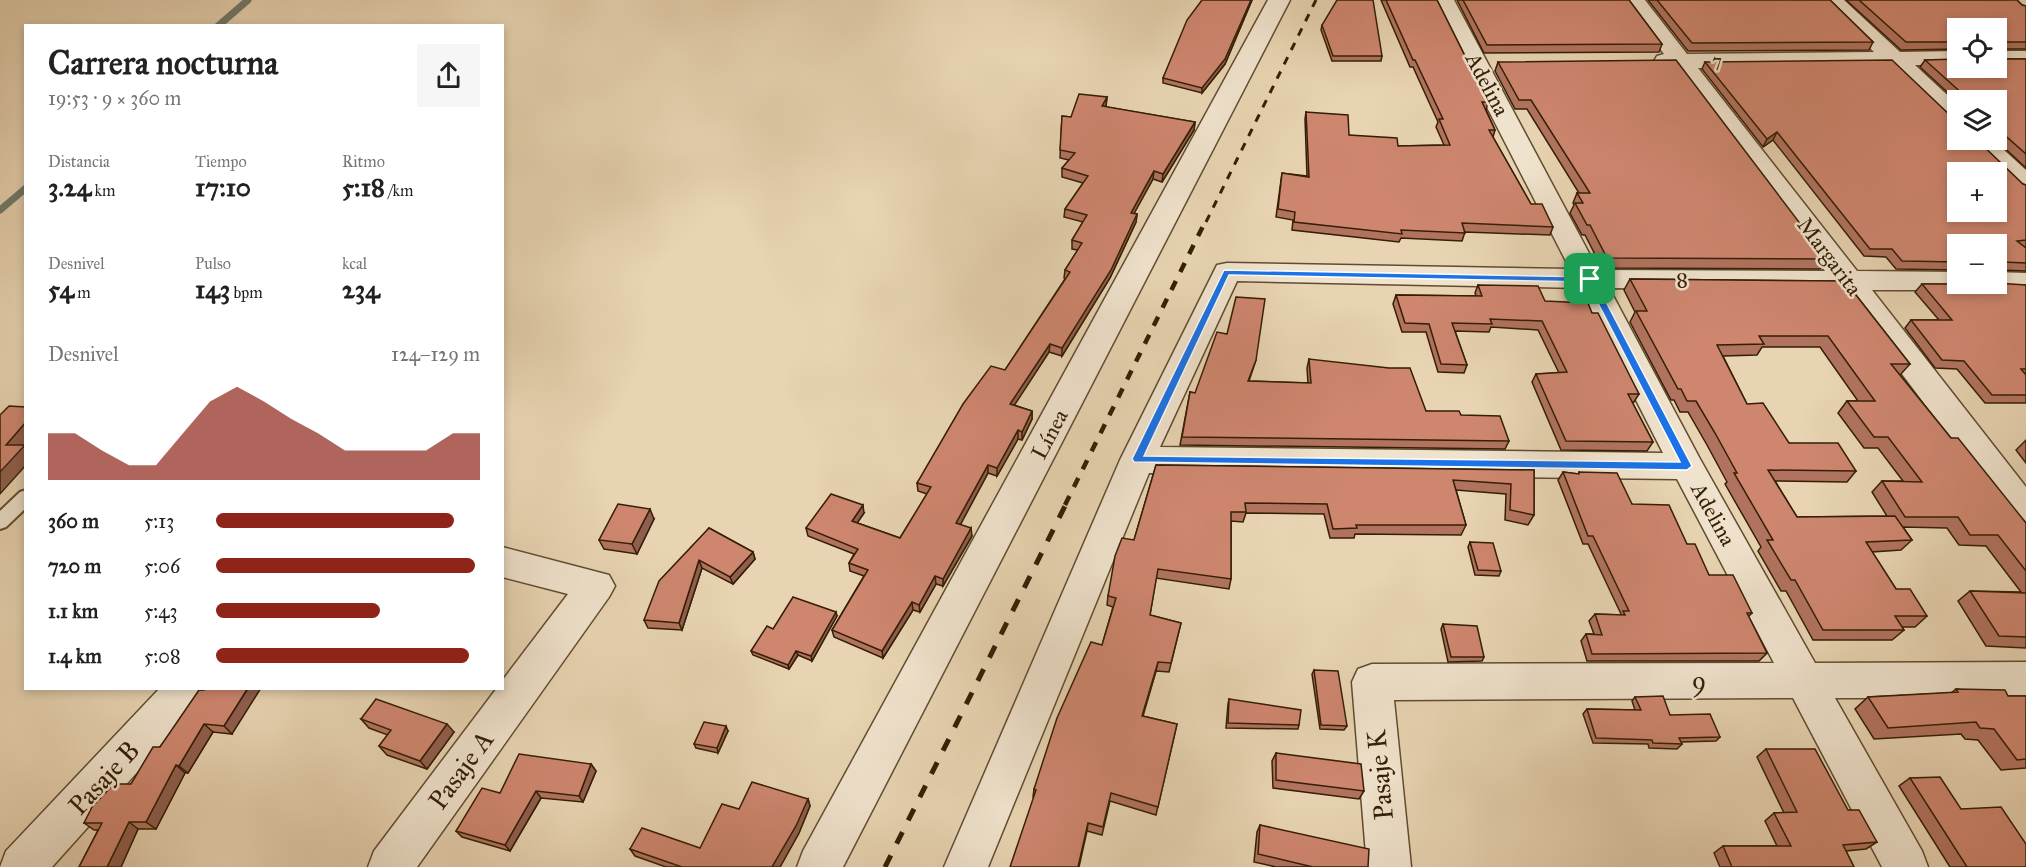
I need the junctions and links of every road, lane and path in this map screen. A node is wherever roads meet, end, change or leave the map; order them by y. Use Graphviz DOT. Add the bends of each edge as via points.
graph roads {
  1 [pos="1279,0"];
  2 [pos="1443,0"];
  3 [pos="1634,0"];
  4 [pos="1832,0"];
  5 [pos="2019,0"];
  6 [pos="2026,6"];
  7 [pos="1947,58"];
  8 [pos="2007,58"];
  9 [pos="2026,58"];
  10 [pos="1894,59"];
  11 [pos="1644,61"];
  12 [pos="1680,61"];
  13 [pos="1947,109"];
  14 [pos="1990,150"];
  15 [pos="2026,184"];
  16 [pos="1590,279"];
  17 [pos="1848,280"];
  18 [pos="1947,281"];
  19 [pos="2007,281"];
  20 [pos="2026,282"];
  21 [pos="1137,459"];
  22 [pos="1687,466"];
  23 [pos="24,499"];
  24 [pos="2026,513"];
  25 [pos="0,522"];
  26 [pos="504,563"];
  27 [pos="2026,680"];
  28 [pos="1804,681"];
  29 [pos="1372,682"];
  30 [pos="185,690"];
  31 [pos="22,867"];
  32 [pos="390,867"];
  33 [pos="819,867"];
  34 [pos="966,867"];
  35 [pos="1389,867"];
  36 [pos="1906,867"];
  1 -- 33 [label="street, Línea"];
  2 -- 16 [label="street, Adelina" via="1489,62"];
  3 -- 12 [label="street, Margarita"];
  4 -- 10 [label="street"];
  5 -- 6 [label="street"];
  7 -- 10 [label="street, 7"];
  8 -- 9 [label="street"];
  10 -- 12 [label="street, 7"];
  10 -- 13 [label="street"];
  11 -- 12 [label="street, 7"];
  12 -- 17 [label="street, Margarita"];
  14 -- 15 [label="street"];
  16 -- 17 [label="street, 8"];
  16 -- 21 [label="street, 8" via="1227,272"];
  16 -- 22 [label="street, Adelina"];
  17 -- 18 [label="street, 8"];
  17 -- 24 [label="street, Margarita"];
  19 -- 20 [label="street"];
  21 -- 22 [label="street"];
  21 -- 34 [label="street"];
  22 -- 28 [label="street, Adelina"];
  23 -- 25 [label="lane"];
  26 -- 32 [label="street, Pasaje A" via="596,586"];
  27 -- 28 [label="street, 9"];
  28 -- 29 [label="street, 9"];
  28 -- 36 [label="street, Adelina"];
  29 -- 35 [label="street, Pasaje K"];
  30 -- 31 [label="street, Pasaje B"];
}
